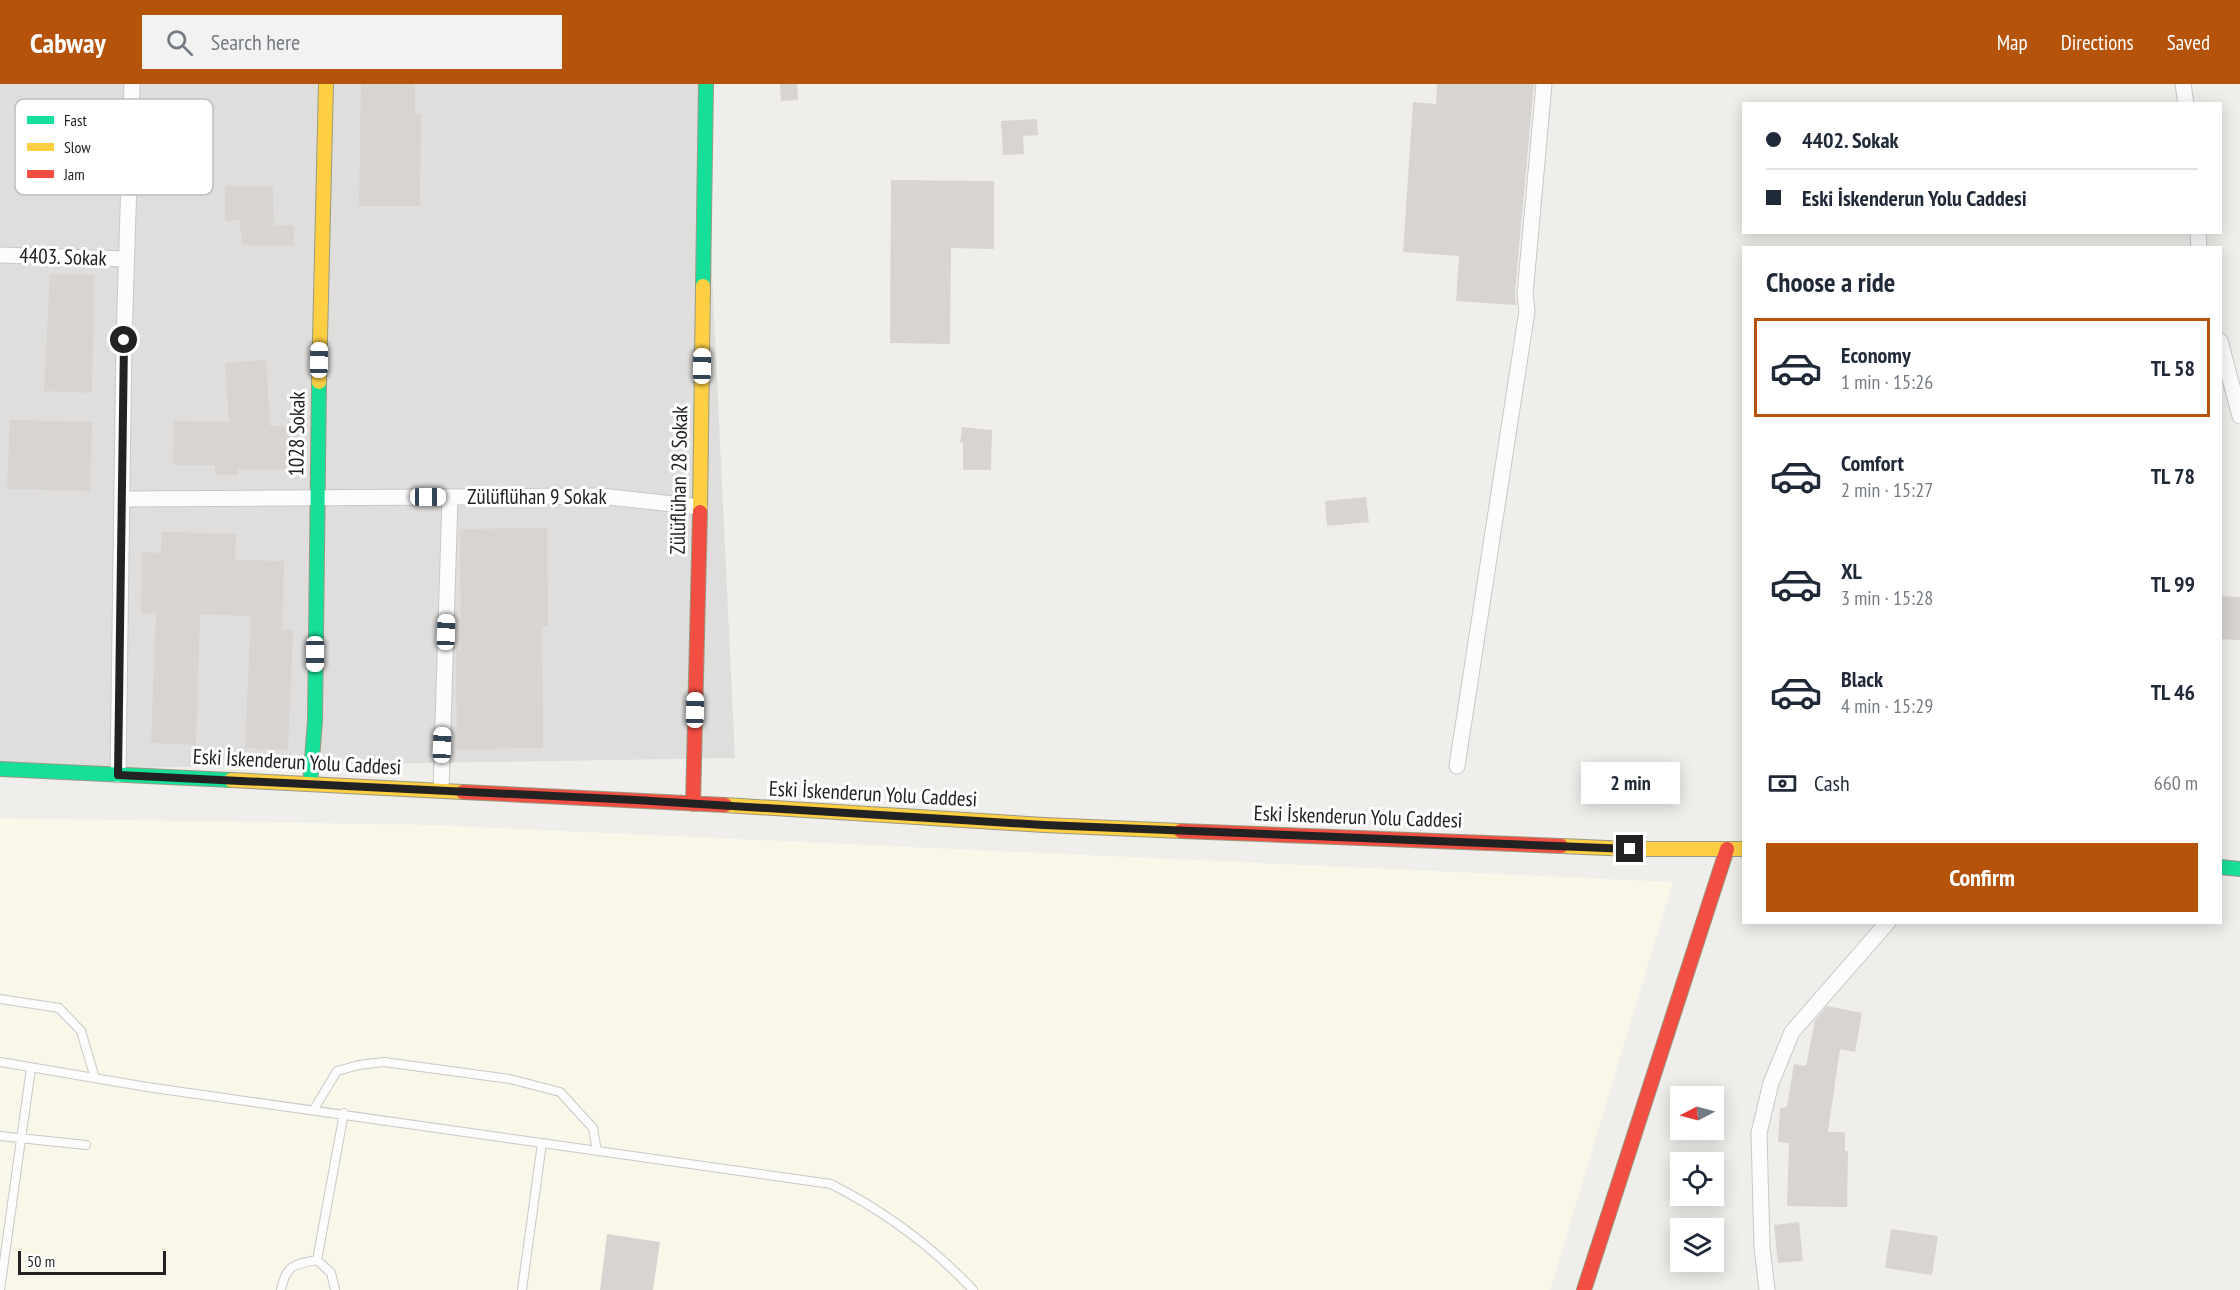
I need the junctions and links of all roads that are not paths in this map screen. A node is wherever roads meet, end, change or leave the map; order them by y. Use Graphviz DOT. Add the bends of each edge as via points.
graph roads {
  1 [pos="132,84"];
  2 [pos="326,84"];
  3 [pos="706,84"];
  4 [pos="1544,84"];
  5 [pos="2183,84"];
  6 [pos="131,99"];
  7 [pos="2186,102"];
  8 [pos="128,195"];
  9 [pos="0,255"];
  10 [pos="126,259"];
  11 [pos="2222,348"];
  12 [pos="2240,416"];
  13 [pos="450,497"];
  14 [pos="316,498"];
  15 [pos="122,499"];
  16 [pos="700,507"];
  17 [pos="1457,766"];
  18 [pos="0,769"];
  19 [pos="118,775"];
  20 [pos="310,784"];
  21 [pos="441,790"];
  22 [pos="693,804"];
  23 [pos="1727,849"];
  24 [pos="1742,849"];
  25 [pos="2222,867"];
  26 [pos="2240,868"];
  27 [pos="1886,924"];
  28 [pos="0,999"];
  29 [pos="0,1062"];
  30 [pos="31,1068"];
  31 [pos="95,1078"];
  32 [pos="314,1109"];
  33 [pos="344,1113"];
  34 [pos="0,1136"];
  35 [pos="21,1138"];
  36 [pos="542,1143"];
  37 [pos="86,1145"];
  38 [pos="597,1151"];
  39 [pos="3,1247"];
  40 [pos="318,1260"];
  41 [pos="0,1290"];
  42 [pos="281,1290"];
  43 [pos="335,1290"];
  44 [pos="522,1290"];
  45 [pos="973,1290"];
  46 [pos="1584,1290"];
  47 [pos="1767,1290"];
  1 -- 6 [label="street"];
  2 -- 14 [label="street, 1028 Sokak"];
  3 -- 16 [label="street, Zülüflühan 28 Sokak"];
  4 -- 17 [label="street" via="1525,294 1527,311"];
  5 -- 7 [label="street"];
  8 -- 10 [label="street"];
  9 -- 10 [label="street, 4403. Sokak"];
  10 -- 15 [label="street"];
  11 -- 12 [label="street"];
  13 -- 14 [label="street, Zülüflühan 9 Sokak"];
  13 -- 16 [label="street, Zülüflühan 9 Sokak" via="600,496"];
  13 -- 21 [label="street"];
  14 -- 15 [label="street, Zülüflühan 9 Sokak"];
  14 -- 20 [label="street, 1028 Sokak" via="315,721"];
  15 -- 19 [label="street"];
  16 -- 22 [label="street, Zülüflühan 28 Sokak"];
  18 -- 19 [label="street, Eski İskenderun Yolu Caddesi"];
  19 -- 20 [label="street, Eski İskenderun Yolu Caddesi"];
  20 -- 21 [label="street, Eski İskenderun Yolu Caddesi"];
  21 -- 22 [label="street, Eski İskenderun Yolu Caddesi"];
  22 -- 23 [label="street, Eski İskenderun Yolu Caddesi" via="1044,825 1630,849"];
  23 -- 24 [label="street, Eski İskenderun Yolu Caddesi"];
  23 -- 46 [label="street"];
  25 -- 26 [label="street"];
  27 -- 47 [label="street" via="1792,1032 1771,1083 1759,1133"];
  28 -- 31 [label="lane" via="59,1008 81,1031"];
  29 -- 30 [label="lane"];
  30 -- 31 [label="lane"];
  30 -- 35 [label="lane"];
  31 -- 32 [label="lane"];
  32 -- 33 [label="lane"];
  32 -- 38 [label="lane" via="337,1071 384,1062 437,1068 510,1079 560,1092 593,1128"];
  33 -- 36 [label="lane"];
  33 -- 40 [label="lane"];
  34 -- 35 [label="lane"];
  35 -- 37 [label="lane"];
  35 -- 39 [label="lane"];
  36 -- 38 [label="lane"];
  36 -- 44 [label="lane"];
  38 -- 45 [label="lane" via="831,1184 905,1227"];
  39 -- 41 [label="lane"];
  40 -- 42 [label="lane" via="295,1264 284,1275"];
  40 -- 43 [label="lane" via="331,1273"];
}
